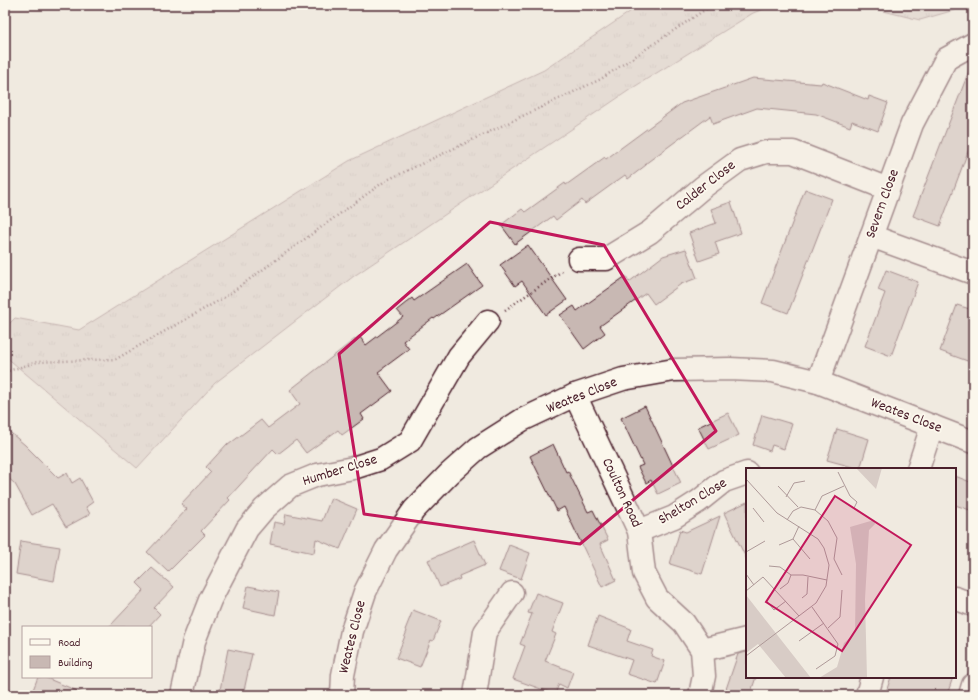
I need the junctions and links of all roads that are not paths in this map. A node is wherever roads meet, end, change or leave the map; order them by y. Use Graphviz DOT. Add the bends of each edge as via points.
graph roads {
  1 [pos="973,44"];
  2 [pos="888,189"];
  3 [pos="871,236"];
  4 [pos="578,259"];
  5 [pos="973,273"];
  6 [pos="488,321"];
  7 [pos="818,382"];
  8 [pos="575,396"];
  9 [pos="932,426"];
  10 [pos="973,442"];
  11 [pos="918,468"];
  12 [pos="746,473"];
  13 [pos="639,531"];
  14 [pos="512,593"];
  15 [pos="956,598"];
  16 [pos="973,605"];
  17 [pos="746,639"];
  18 [pos="702,650"];
  19 [pos="872,678"];
  20 [pos="973,685"];
  21 [pos="182,695"];
  22 [pos="342,695"];
  23 [pos="474,695"];
  24 [pos="700,695"];
  25 [pos="866,695"];
  26 [pos="970,695"];
  1 -- 2 [label="street, Severn Close" via="946,59 912,124"];
  2 -- 3 [label="street, Severn Close"];
  2 -- 4 [label="street, Calder Close" via="793,152 766,152 740,160 703,187 650,232 606,259"];
  3 -- 5 [label="street"];
  3 -- 7 [label="street, Severn Close"];
  6 -- 21 [label="street, Humber Close" via="459,356 410,441 381,459 317,475 290,486 264,509 247,529 207,606 194,641"];
  7 -- 8 [label="street, Weates Close" via="773,371 674,370 623,379"];
  7 -- 9 [label="street, Weates Close"];
  8 -- 13 [label="street, Coulton Road"];
  8 -- 22 [label="street, Weates Close" via="522,420 478,448 414,510 386,550 365,592 352,631 343,675"];
  9 -- 10 [label="street, Weates Close"];
  9 -- 11 [label="street"];
  12 -- 13 [label="street, Shelton Close" via="724,481 674,517"];
  13 -- 18 [label="street, Coulton Road" via="644,573 657,598 684,623"];
  14 -- 23 [label="street" via="485,632"];
  15 -- 16 [label="street"];
  17 -- 18 [label="street"];
  18 -- 24 [label="street, Coulton Road" via="704,676"];
  19 -- 25 [label="street"];
  20 -- 26 [label="street"];
}
